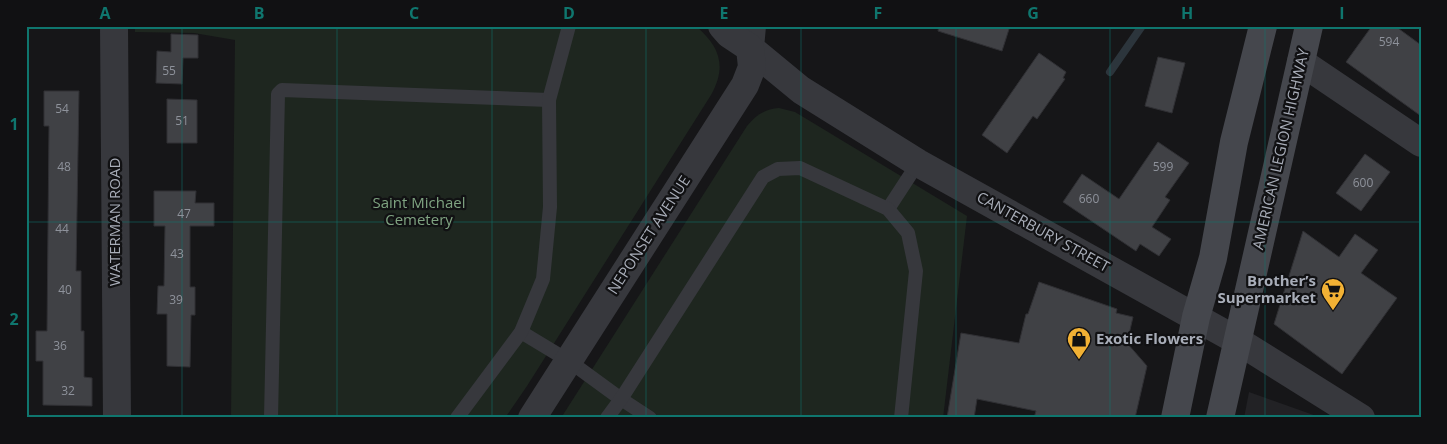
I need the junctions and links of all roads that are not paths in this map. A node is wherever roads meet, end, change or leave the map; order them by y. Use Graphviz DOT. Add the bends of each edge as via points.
graph roads {
  1 [pos="114,26"];
  2 [pos="569,26"];
  3 [pos="722,26"];
  4 [pos="1263,26"];
  5 [pos="1309,26"];
  6 [pos="751,37"];
  7 [pos="1301,62"];
  8 [pos="549,100"];
  9 [pos="1421,143"];
  10 [pos="918,163"];
  11 [pos="888,209"];
  12 [pos="1196,318"];
  13 [pos="522,332"];
  14 [pos="1238,341"];
  15 [pos="569,361"];
  16 [pos="621,399"];
  17 [pos="117,418"];
  18 [pos="271,418"];
  19 [pos="457,418"];
  20 [pos="532,418"];
  21 [pos="607,418"];
  22 [pos="650,418"];
  23 [pos="901,418"];
  24 [pos="1175,418"];
  25 [pos="1220,418"];
  26 [pos="1361,418"];
  1 -- 17 [label="street, WATERMAN ROAD"];
  2 -- 8 [label="lane"];
  3 -- 6 [label="street, CANTERBURY STREET" via="729,34"];
  4 -- 12 [label="main road" via="1234,142 1213,258"];
  5 -- 7 [label="main road, AMERICAN LEGION HIGHWAY"];
  6 -- 10 [label="street, CANTERBURY STREET" via="801,90"];
  6 -- 15 [label="street, NEPONSET AVENUE" via="752,67 745,85"];
  7 -- 9 [label="street"];
  7 -- 14 [label="main road, AMERICAN LEGION HIGHWAY"];
  8 -- 13 [label="lane" via="550,207 543,278"];
  8 -- 18 [label="lane" via="282,90 278,94"];
  10 -- 11 [label="lane"];
  10 -- 12 [label="street, CANTERBURY STREET"];
  11 -- 16 [label="lane" via="800,168 778,169 763,177"];
  11 -- 23 [label="lane" via="908,234 916,271"];
  12 -- 14 [label="street, CANTERBURY STREET"];
  12 -- 24 [label="main road"];
  13 -- 15 [label="lane"];
  13 -- 19 [label="lane"];
  14 -- 25 [label="main road, AMERICAN LEGION HIGHWAY"];
  14 -- 26 [label="street, CANTERBURY STREET"];
  15 -- 16 [label="lane"];
  15 -- 20 [label="street, NEPONSET AVENUE"];
  16 -- 21 [label="lane"];
  16 -- 22 [label="lane"];
}
